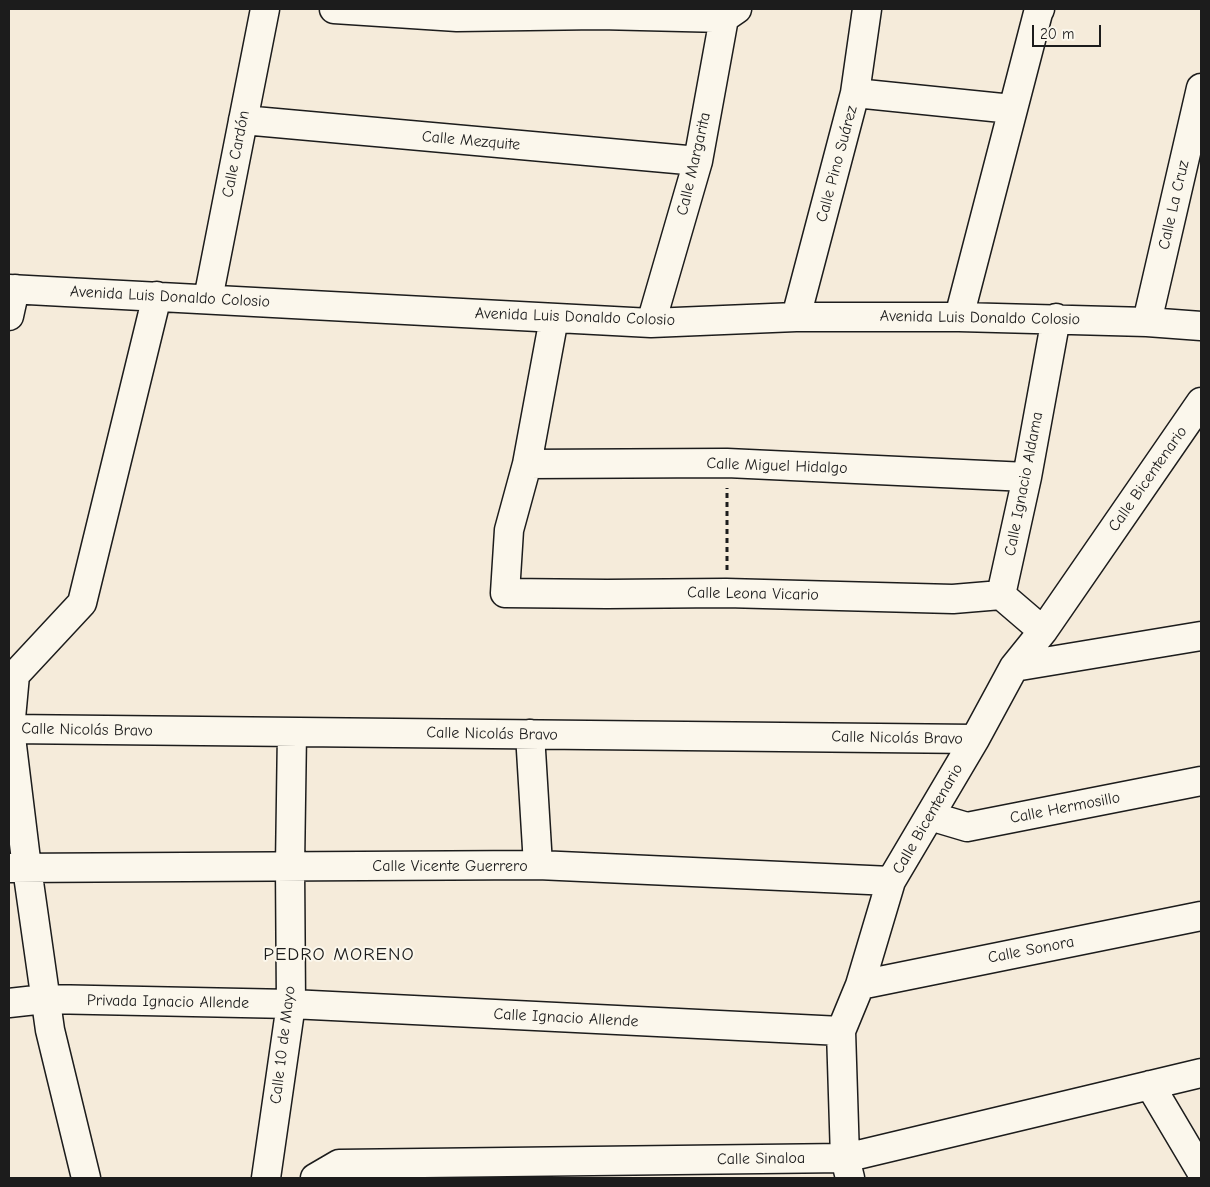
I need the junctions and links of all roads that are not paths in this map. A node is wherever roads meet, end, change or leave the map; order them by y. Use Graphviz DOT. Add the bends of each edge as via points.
graph roads {
  1 [pos="265,9"];
  2 [pos="334,9"];
  3 [pos="867,9"];
  4 [pos="1040,9"];
  5 [pos="730,14"];
  6 [pos="1201,88"];
  7 [pos="855,93"];
  8 [pos="1012,109"];
  9 [pos="243,120"];
  10 [pos="698,161"];
  11 [pos="12,289"];
  12 [pos="157,296"];
  13 [pos="208,298"];
  14 [pos="9,316"];
  15 [pos="796,317"];
  16 [pos="959,317"];
  17 [pos="554,318"];
  18 [pos="1056,318"];
  19 [pos="1147,322"];
  20 [pos="651,323"];
  21 [pos="1201,326"];
  22 [pos="1201,402"];
  23 [pos="527,464"];
  24 [pos="1027,476"];
  25 [pos="1002,595"];
  26 [pos="1043,631"];
  27 [pos="1201,636"];
  28 [pos="1014,667"];
  29 [pos="12,675"];
  30 [pos="9,729"];
  31 [pos="292,732"];
  32 [pos="530,734"];
  33 [pos="975,739"];
  34 [pos="1201,781"];
  35 [pos="930,816"];
  36 [pos="538,865"];
  37 [pos="290,866"];
  38 [pos="18,868"];
  39 [pos="891,882"];
  40 [pos="1201,916"];
  41 [pos="860,985"];
  42 [pos="44,999"];
  43 [pos="9,1004"];
  44 [pos="291,1004"];
  45 [pos="842,1031"];
  46 [pos="1201,1073"];
  47 [pos="1150,1085"];
  48 [pos="847,1168"];
  49 [pos="340,1171"];
  50 [pos="1201,1171"];
  51 [pos="86,1178"];
  52 [pos="266,1178"];
  53 [pos="315,1178"];
  1 -- 9 [label="street, Calle Cardón"];
  2 -- 5 [label="street" via="457,17"];
  3 -- 7 [label="street, Calle Pino Suárez"];
  4 -- 8 [label="street"];
  5 -- 10 [label="street, Calle Margarita"];
  6 -- 19 [label="street, Calle La Cruz"];
  7 -- 8 [label="street"];
  7 -- 15 [label="street, Calle Pino Suárez"];
  8 -- 16 [label="street"];
  9 -- 10 [label="street, Calle Mezquite"];
  9 -- 13 [label="street, Calle Cardón"];
  10 -- 20 [label="street, Calle Margarita"];
  11 -- 12 [label="street, Avenida Luis Donaldo Colosio"];
  11 -- 14 [label="street"];
  12 -- 13 [label="street, Avenida Luis Donaldo Colosio"];
  12 -- 29 [label="street" via="82,603"];
  13 -- 17 [label="street, Avenida Luis Donaldo Colosio"];
  15 -- 16 [label="street, Avenida Luis Donaldo Colosio"];
  15 -- 20 [label="street, Avenida Luis Donaldo Colosio"];
  16 -- 18 [label="street, Avenida Luis Donaldo Colosio"];
  17 -- 20 [label="street, Avenida Luis Donaldo Colosio"];
  17 -- 23 [label="street"];
  18 -- 19 [label="street, Avenida Luis Donaldo Colosio"];
  18 -- 24 [label="street, Calle Ignacio Aldama"];
  19 -- 21 [label="street, Avenida Luis Donaldo Colosio"];
  22 -- 26 [label="street, Calle Bicentenario"];
  23 -- 24 [label="street, Calle Miguel Hidalgo" via="727,463"];
  23 -- 25 [label="street, Calle Leona Vicario" via="509,530 505,593 726,593 953,599"];
  24 -- 25 [label="street, Calle Ignacio Aldama"];
  25 -- 26 [label="street"];
  26 -- 28 [label="street, Calle Bicentenario"];
  27 -- 28 [label="street"];
  28 -- 33 [label="street, Calle Bicentenario"];
  29 -- 30 [label="street"];
  30 -- 31 [label="street, Calle Nicolás Bravo"];
  30 -- 38 [label="street"];
  31 -- 32 [label="street, Calle Nicolás Bravo"];
  31 -- 37 [label="street, Calle 10 de Mayo"];
  32 -- 33 [label="street, Calle Nicolás Bravo"];
  32 -- 36 [label="street"];
  33 -- 35 [label="street, Calle Bicentenario"];
  34 -- 35 [label="street, Calle Hermosillo" via="967,827"];
  35 -- 39 [label="street, Calle Bicentenario"];
  36 -- 37 [label="street, Calle Vicente Guerrero"];
  36 -- 39 [label="street, Calle Vicente Guerrero"];
  37 -- 38 [label="street, Calle Vicente Guerrero"];
  37 -- 44 [label="street, Calle 10 de Mayo"];
  38 -- 42 [label="street"];
  39 -- 41 [label="street, Calle Bicentenario"];
  40 -- 41 [label="street, Calle Sonora"];
  41 -- 45 [label="street, Calle Bicentenario"];
  42 -- 43 [label="street, Privada Ignacio Allende"];
  42 -- 44 [label="street, Privada Ignacio Allende"];
  42 -- 51 [label="street"];
  44 -- 45 [label="street, Calle Ignacio Allende"];
  44 -- 52 [label="street, Calle 10 de Mayo"];
  45 -- 48 [label="street, Calle Bicentenario"];
  46 -- 47 [label="street, Calle Sinaloa"];
  47 -- 48 [label="street, Calle Sinaloa"];
  47 -- 50 [label="street"];
  48 -- 49 [label="street, Calle Sinaloa"];
  49 -- 53 [label="street, Calle Sinaloa"];
}
